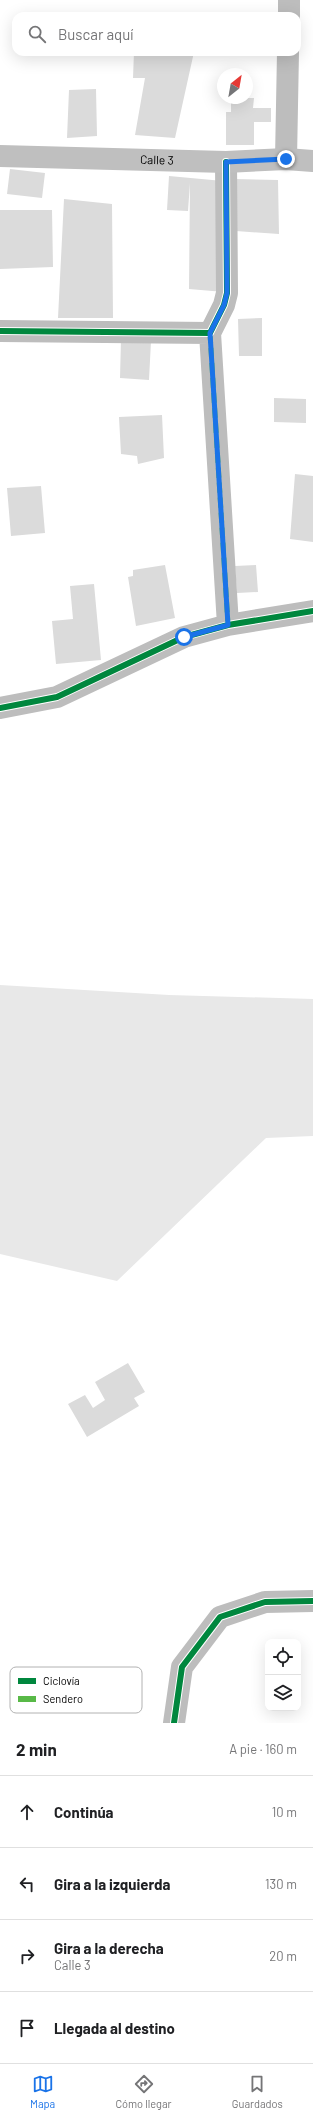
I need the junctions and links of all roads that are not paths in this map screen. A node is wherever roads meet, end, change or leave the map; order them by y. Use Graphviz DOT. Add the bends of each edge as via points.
graph roads {
  1 [pos="289,0"];
  2 [pos="289,12"];
  3 [pos="288,56"];
  4 [pos="0,156"];
  5 [pos="286,159"];
  6 [pos="313,161"];
  7 [pos="226,162"];
  8 [pos="0,331"];
  9 [pos="210,333"];
  10 [pos="313,611"];
  11 [pos="228,625"];
  12 [pos="0,708"];
  13 [pos="313,1601"];
  14 [pos="174,1723"];
  1 -- 2 [label="street"];
  3 -- 5 [label="street"];
  4 -- 7 [label="street, Calle 3"];
  5 -- 6 [label="street, Calle 3"];
  5 -- 7 [label="street, Calle 3"];
  7 -- 9 [label="street" via="227,293"];
  8 -- 9 [label="street"];
  9 -- 11 [label="street"];
  10 -- 11 [label="street"];
  11 -- 12 [label="street" via="184,637 57,697"];
  13 -- 14 [label="street" via="265,1602 220,1617 182,1667"];
}
